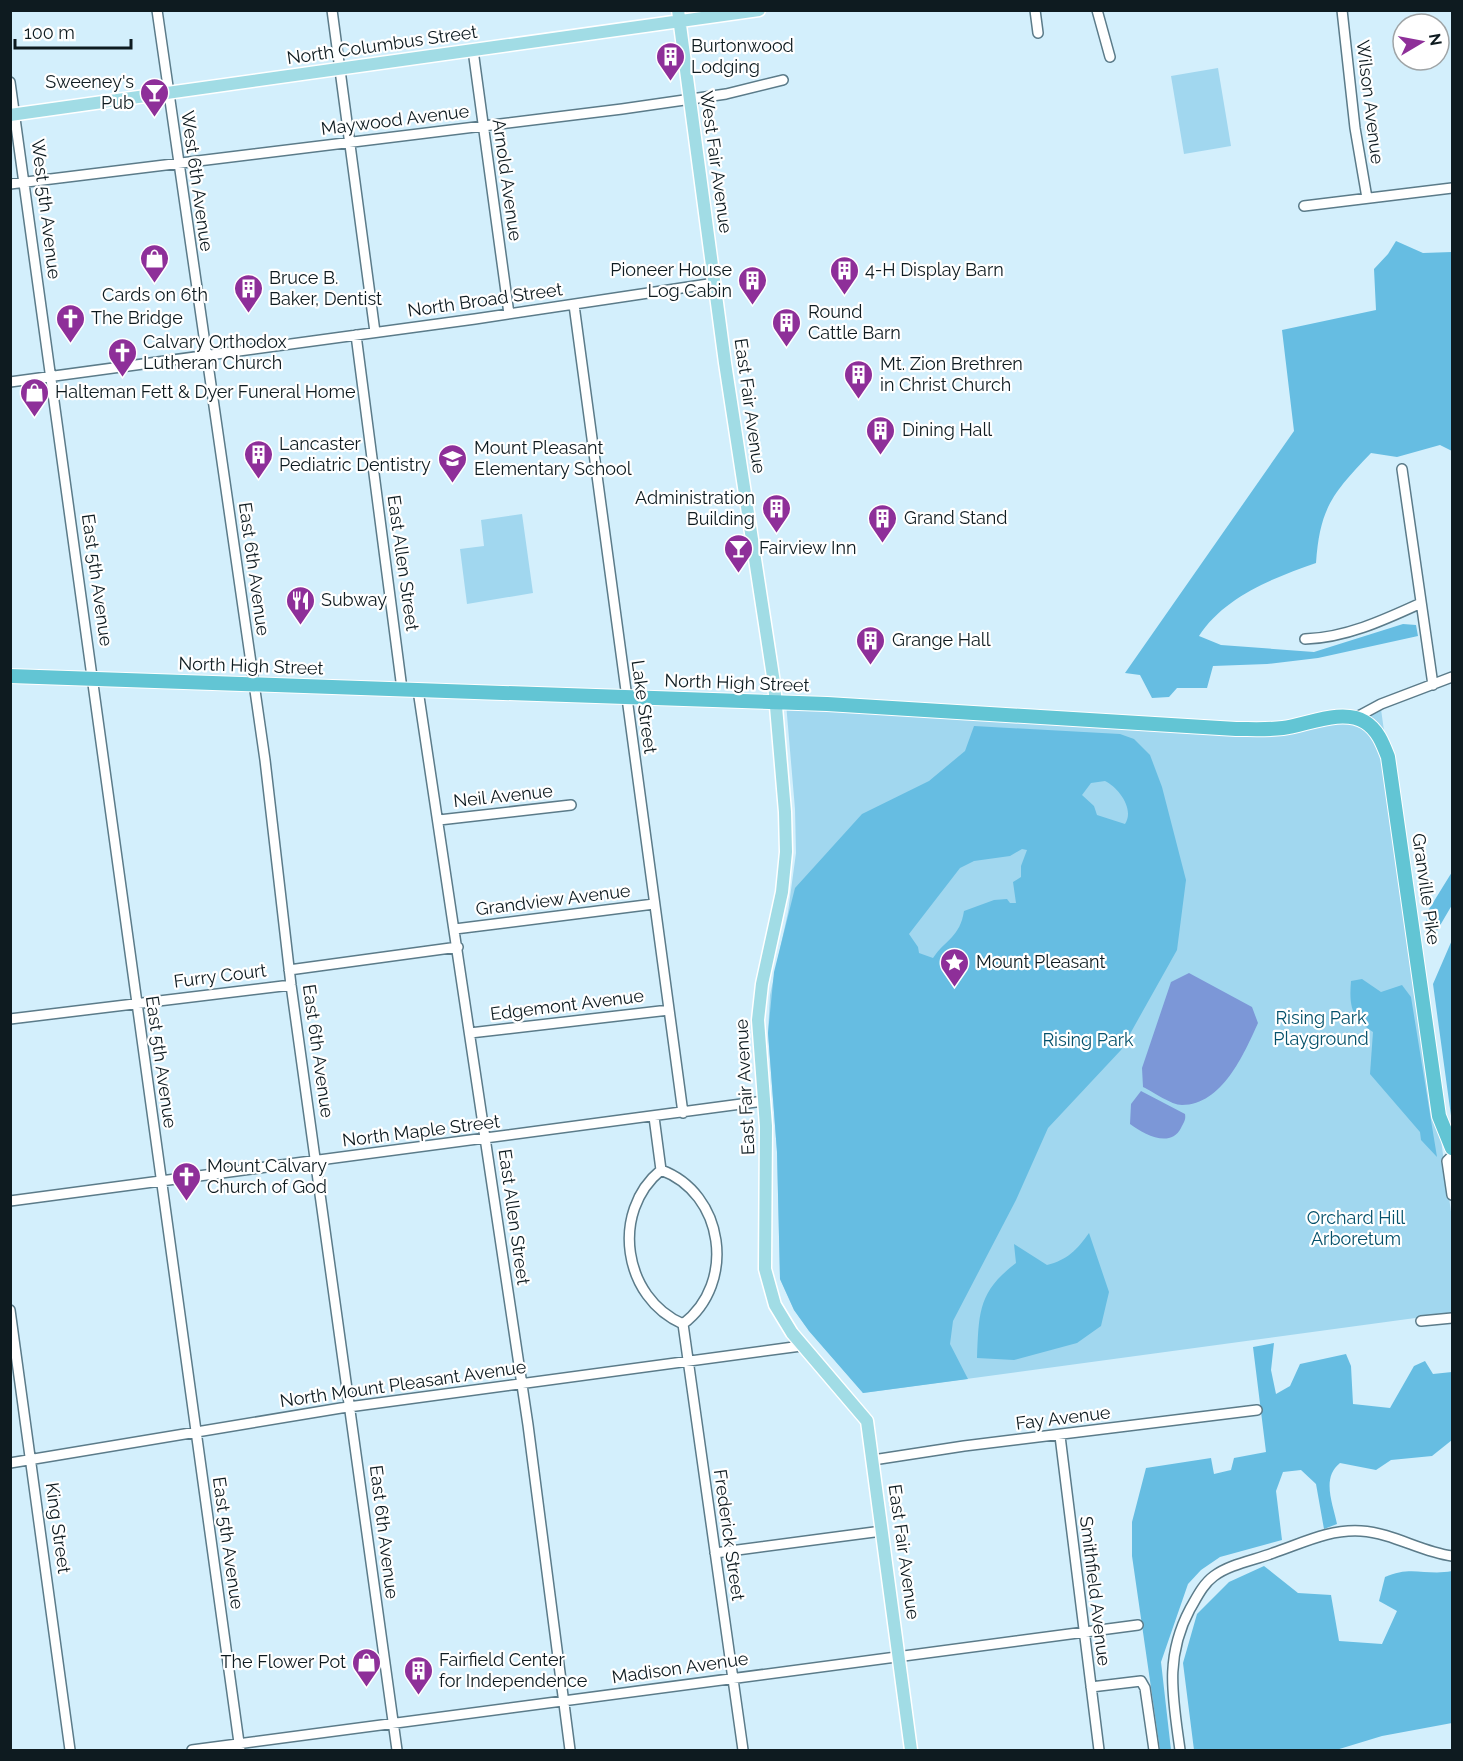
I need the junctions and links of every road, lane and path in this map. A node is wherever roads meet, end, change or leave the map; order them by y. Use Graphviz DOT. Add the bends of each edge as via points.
graph roads {
  1 [pos="157,10"];
  2 [pos="332,10"];
  3 [pos="759,10"];
  4 [pos="1035,10"];
  5 [pos="1097,10"];
  6 [pos="1342,10"];
  7 [pos="678,16"];
  8 [pos="1038,33"];
  9 [pos="474,50"];
  10 [pos="1110,57"];
  11 [pos="340,69"];
  12 [pos="783,80"];
  13 [pos="10,82"];
  14 [pos="168,93"];
  15 [pos="689,99"];
  16 [pos="13,114"];
  17 [pos="483,126"];
  18 [pos="351,142"];
  19 [pos="178,163"];
  20 [pos="25,183"];
  21 [pos="10,184"];
  22 [pos="1452,188"];
  23 [pos="1367,198"];
  24 [pos="1304,206"];
  25 [pos="715,283"];
  26 [pos="574,305"];
  27 [pos="509,314"];
  28 [pos="375,332"];
  29 [pos="356,335"];
  30 [pos="204,356"];
  31 [pos="52,377"];
  32 [pos="10,382"];
  33 [pos="1402,470"];
  34 [pos="1419,604"];
  35 [pos="1305,639"];
  36 [pos="10,676"];
  37 [pos="1452,677"];
  38 [pos="94,679"];
  39 [pos="253,684"];
  40 [pos="1432,685"];
  41 [pos="402,689"];
  42 [pos="418,690"];
  43 [pos="626,697"];
  44 [pos="776,702"];
  45 [pos="1355,718"];
  46 [pos="571,805"];
  47 [pos="439,820"];
  48 [pos="654,904"];
  49 [pos="455,929"];
  50 [pos="458,947"];
  51 [pos="289,970"];
  52 [pos="291,985"];
  53 [pos="137,1004"];
  54 [pos="669,1010"];
  55 [pos="10,1019"];
  56 [pos="470,1033"];
  57 [pos="764,1101"];
  58 [pos="683,1113"];
  59 [pos="654,1117"];
  60 [pos="486,1139"];
  61 [pos="1452,1148"];
  62 [pos="1452,1155"];
  63 [pos="317,1161"];
  64 [pos="661,1170"];
  65 [pos="161,1183"];
  66 [pos="1452,1195"];
  67 [pos="10,1201"];
  68 [pos="10,1310"];
  69 [pos="1452,1318"];
  70 [pos="1421,1321"];
  71 [pos="683,1324"];
  72 [pos="801,1346"];
  73 [pos="690,1362"];
  74 [pos="522,1384"];
  75 [pos="351,1407"];
  76 [pos="1257,1410"];
  77 [pos="195,1430"];
  78 [pos="1060,1436"];
  79 [pos="32,1460"];
  80 [pos="873,1460"];
  81 [pos="10,1463"];
  82 [pos="882,1531"];
  83 [pos="715,1553"];
  84 [pos="1452,1556"];
  85 [pos="1138,1624"];
  86 [pos="1084,1631"];
  87 [pos="899,1656"];
  88 [pos="732,1678"];
  89 [pos="1091,1687"];
  90 [pos="563,1701"];
  91 [pos="394,1724"];
  92 [pos="240,1748"];
  93 [pos="70,1750"];
  94 [pos="192,1750"];
  95 [pos="397,1750"];
  96 [pos="570,1750"];
  97 [pos="743,1750"];
  98 [pos="912,1750"];
  99 [pos="1099,1750"];
  100 [pos="1154,1750"];
  101 [pos="1180,1750"];
  1 -- 14 [label="street, West 6th Avenue"];
  2 -- 11 [label="street"];
  3 -- 7 [label="main road, North Columbus Street"];
  4 -- 8 [label="street"];
  5 -- 10 [label="street"];
  6 -- 23 [label="street, Wilson Avenue"];
  7 -- 9 [label="main road, North Columbus Street"];
  7 -- 15 [label="main road, West Fair Avenue"];
  9 -- 11 [label="main road, North Columbus Street"];
  9 -- 17 [label="street, Arnold Avenue"];
  11 -- 14 [label="main road, North Columbus Street"];
  11 -- 18 [label="street"];
  12 -- 15 [label="street, Maywood Avenue"];
  13 -- 16 [label="street, West 5th Avenue"];
  14 -- 16 [label="main road, North Columbus Street"];
  14 -- 19 [label="street, West 6th Avenue"];
  15 -- 17 [label="street, Maywood Avenue"];
  15 -- 25 [label="main road, West Fair Avenue"];
  16 -- 20 [label="street, West 5th Avenue"];
  17 -- 18 [label="street, Maywood Avenue"];
  17 -- 27 [label="street, Arnold Avenue"];
  18 -- 19 [label="street, Maywood Avenue"];
  18 -- 28 [label="street"];
  19 -- 20 [label="street, Maywood Avenue"];
  19 -- 30 [label="street, West 6th Avenue"];
  20 -- 21 [label="street, Maywood Avenue"];
  20 -- 31 [label="street, West 5th Avenue"];
  22 -- 23 [label="street"];
  23 -- 24 [label="street"];
  25 -- 26 [label="street, North Broad Street"];
  25 -- 44 [label="main road, East Fair Avenue"];
  26 -- 27 [label="street, North Broad Street"];
  26 -- 43 [label="street, Lake Street"];
  27 -- 28 [label="street, North Broad Street"];
  28 -- 29 [label="street, North Broad Street"];
  29 -- 30 [label="street, North Broad Street"];
  29 -- 41 [label="street, East Allen Street"];
  30 -- 31 [label="street, North Broad Street"];
  30 -- 39 [label="street, East 6th Avenue"];
  31 -- 32 [label="street, North Broad Street"];
  31 -- 38 [label="street, East 5th Avenue"];
  33 -- 34 [label="street"];
  34 -- 35 [label="street" via="1352,630 1321,639"];
  34 -- 40 [label="street"];
  36 -- 38 [label="highway, North High Street"];
  37 -- 40 [label="street, North High Street"];
  38 -- 39 [label="highway, North High Street"];
  38 -- 53 [label="street, East 5th Avenue"];
  39 -- 41 [label="highway, North High Street"];
  39 -- 51 [label="street, East 6th Avenue"];
  40 -- 45 [label="street, North High Street"];
  41 -- 42 [label="highway, North High Street"];
  42 -- 43 [label="highway, North High Street"];
  42 -- 47 [label="street, East Allen Street"];
  43 -- 44 [label="highway, North High Street"];
  43 -- 48 [label="street, Lake Street"];
  44 -- 45 [label="highway, North High Street" via="1236,729 1283,728 1340,717"];
  44 -- 57 [label="main road, East Fair Avenue" via="786,852 759,1012"];
  45 -- 61 [label="highway, Granville Pike" via="1375,731 1388,757 1439,1116"];
  46 -- 47 [label="street, Neil Avenue"];
  47 -- 49 [label="street, East Allen Street"];
  48 -- 49 [label="street, Grandview Avenue"];
  48 -- 54 [label="street, Lake Street"];
  49 -- 50 [label="street, East Allen Street"];
  50 -- 51 [label="street, Furry Court"];
  50 -- 56 [label="street, East Allen Street"];
  51 -- 52 [label="street, East 6th Avenue"];
  52 -- 53 [label="street, Furry Court"];
  52 -- 63 [label="street, East 6th Avenue"];
  53 -- 55 [label="street, Furry Court"];
  53 -- 65 [label="street, East 5th Avenue"];
  54 -- 56 [label="street, Edgemont Avenue"];
  54 -- 58 [label="street, Lake Street"];
  56 -- 60 [label="street, East Allen Street"];
  57 -- 58 [label="street, North Maple Street"];
  57 -- 72 [label="main road, East Fair Avenue" via="765,1269 775,1305"];
  58 -- 59 [label="street, North Maple Street"];
  59 -- 60 [label="street, North Maple Street"];
  59 -- 64 [label="street"];
  60 -- 63 [label="street, North Maple Street"];
  60 -- 74 [label="street, East Allen Street"];
  62 -- 66 [label="street" via="1448,1161"];
  63 -- 65 [label="street, North Maple Street"];
  63 -- 75 [label="street, East 6th Avenue"];
  64 -- 71 [label="street" via="645,1186 633,1210 629,1230 632,1260 649,1300 663,1314"];
  64 -- 71 [label="street" via="679,1178 701,1199 710,1214 717,1254 711,1291"];
  65 -- 67 [label="street, North Maple Street"];
  65 -- 77 [label="street, East 5th Avenue"];
  68 -- 79 [label="street, King Street"];
  69 -- 70 [label="street"];
  71 -- 73 [label="street, Frederick Street"];
  72 -- 73 [label="street, North Mount Pleasant Avenue"];
  72 -- 80 [label="main road, East Fair Avenue" via="867,1421"];
  73 -- 74 [label="street, North Mount Pleasant Avenue"];
  73 -- 83 [label="street, Frederick Street"];
  74 -- 75 [label="street, North Mount Pleasant Avenue"];
  74 -- 90 [label="street, East Allen Street"];
  75 -- 77 [label="street, North Mount Pleasant Avenue"];
  75 -- 91 [label="street, East 6th Avenue"];
  76 -- 78 [label="street, Fay Avenue"];
  77 -- 79 [label="street, North Mount Pleasant Avenue"];
  77 -- 92 [label="street, East 5th Avenue"];
  78 -- 80 [label="street, Fay Avenue"];
  78 -- 86 [label="street, Smithfield Avenue"];
  79 -- 81 [label="street, North Mount Pleasant Avenue"];
  79 -- 93 [label="street, King Street"];
  80 -- 82 [label="main road, East Fair Avenue"];
  82 -- 83 [label="street"];
  82 -- 87 [label="main road, East Fair Avenue"];
  83 -- 88 [label="street, Frederick Street"];
  84 -- 101 [label="street" via="1383,1535 1348,1531 1321,1535 1215,1575 1187,1615 1174,1655 1171,1681"];
  85 -- 86 [label="street, Madison Avenue"];
  86 -- 87 [label="street, Madison Avenue"];
  86 -- 89 [label="street, Smithfield Avenue"];
  87 -- 88 [label="street, Madison Avenue"];
  87 -- 98 [label="main road, East Fair Avenue"];
  88 -- 90 [label="street, Madison Avenue"];
  88 -- 97 [label="street, Frederick Street"];
  89 -- 99 [label="street, Smithfield Avenue"];
  89 -- 100 [label="street" via="1141,1682"];
  90 -- 91 [label="street, Madison Avenue"];
  90 -- 96 [label="street, East Allen Street"];
  91 -- 92 [label="street, Madison Avenue"];
  91 -- 95 [label="street, East 6th Avenue"];
  92 -- 94 [label="street, Madison Avenue"];
}
